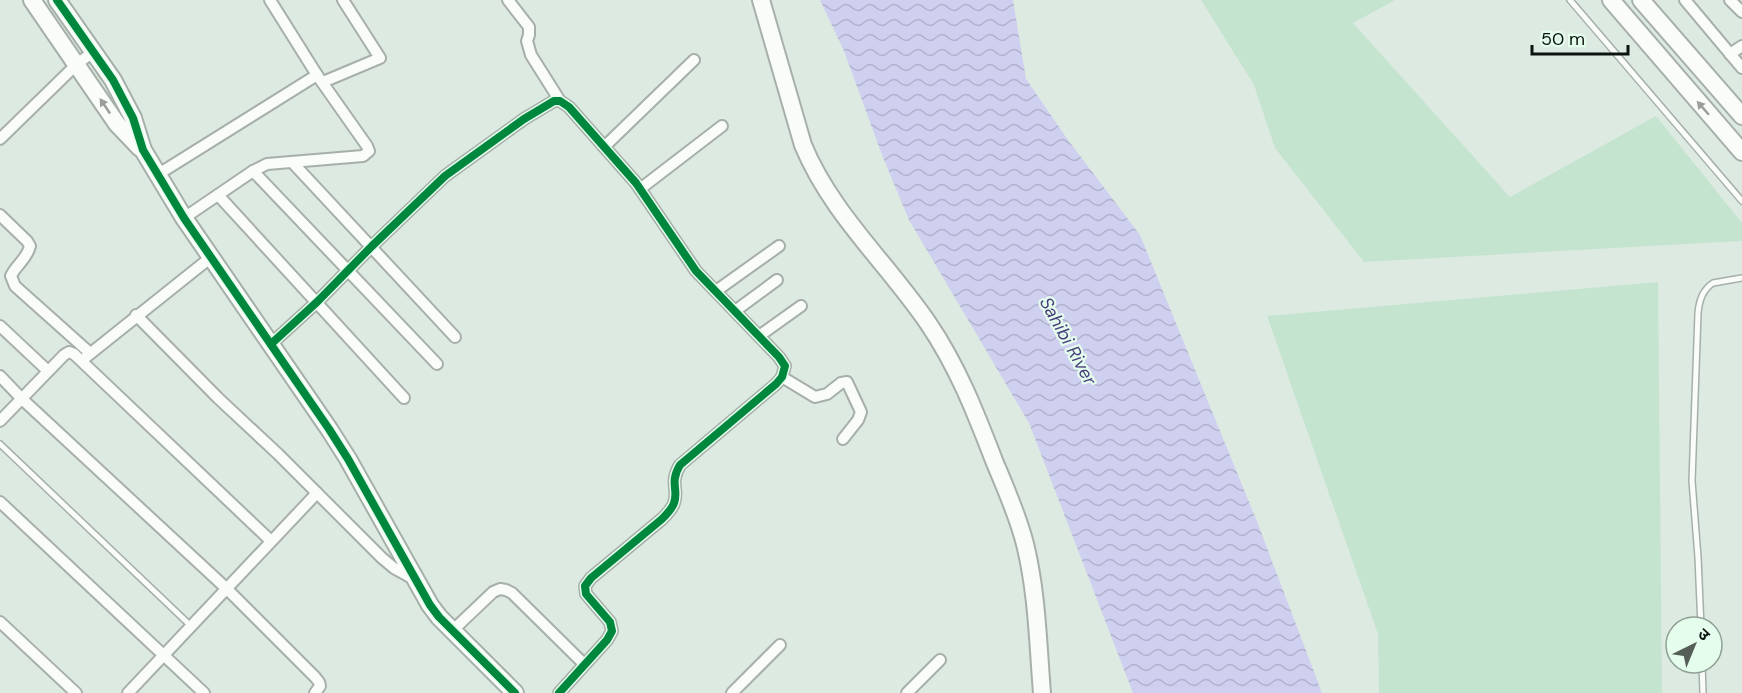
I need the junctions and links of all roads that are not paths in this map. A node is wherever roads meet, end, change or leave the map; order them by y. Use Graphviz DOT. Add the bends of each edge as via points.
graph roads {
  1 [pos="32,0"];
  2 [pos="57,0"];
  3 [pos="270,0"];
  4 [pos="343,0"];
  5 [pos="508,0"];
  6 [pos="761,0"];
  7 [pos="1570,0"];
  8 [pos="1611,0"];
  9 [pos="1641,0"];
  10 [pos="1685,0"];
  11 [pos="1742,46"];
  12 [pos="93,52"];
  13 [pos="1730,54"];
  14 [pos="694,60"];
  15 [pos="77,64"];
  16 [pos="1742,68"];
  17 [pos="320,78"];
  18 [pos="560,101"];
  19 [pos="1739,107"];
  20 [pos="722,126"];
  21 [pos="0,139"];
  22 [pos="604,147"];
  23 [pos="143,150"];
  24 [pos="1742,152"];
  25 [pos="292,162"];
  26 [pos="254,171"];
  27 [pos="157,175"];
  28 [pos="640,189"];
  29 [pos="218,195"];
  30 [pos="1742,201"];
  31 [pos="0,215"];
  32 [pos="184,218"];
  33 [pos="372,246"];
  34 [pos="779,246"];
  35 [pos="210,258"];
  36 [pos="347,271"];
  37 [pos="1742,278"];
  38 [pos="777,280"];
  39 [pos="716,291"];
  40 [pos="317,302"];
  41 [pos="801,306"];
  42 [pos="735,311"];
  43 [pos="136,315"];
  44 [pos="0,326"];
  45 [pos="759,336"];
  46 [pos="455,337"];
  47 [pos="271,344"];
  48 [pos="85,357"];
  49 [pos="436,364"];
  50 [pos="48,372"];
  51 [pos="0,376"];
  52 [pos="782,377"];
  53 [pos="404,398"];
  54 [pos="22,399"];
  55 [pos="0,421"];
  56 [pos="843,439"];
  57 [pos="0,444"];
  58 [pos="317,493"];
  59 [pos="0,502"];
  60 [pos="271,541"];
  61 [pos="416,580"];
  62 [pos="227,589"];
  63 [pos="1700,615"];
  64 [pos="0,622"];
  65 [pos="191,626"];
  66 [pos="453,630"];
  67 [pos="780,645"];
  68 [pos="163,656"];
  69 [pos="940,660"];
  70 [pos="584,664"];
  71 [pos="1702,675"];
  72 [pos="76,693"];
  73 [pos="128,693"];
  74 [pos="204,693"];
  75 [pos="315,693"];
  76 [pos="515,693"];
  77 [pos="560,693"];
  78 [pos="732,693"];
  79 [pos="907,693"];
  80 [pos="1042,693"];
  81 [pos="1703,693"];
  1 -- 15 [label="street"];
  2 -- 12 [label="street"];
  3 -- 17 [label="street"];
  4 -- 17 [label="street" via="380,58"];
  5 -- 18 [label="street" via="529,27 531,55"];
  6 -- 80 [label="street" via="812,165 832,199 929,324 969,397 1025,545 1034,589"];
  7 -- 30 [label="lane"];
  24 -- 8 [label="street, one-way"];
  9 -- 19 [label="street"];
  10 -- 13 [label="street"];
  11 -- 13 [label="street"];
  12 -- 15 [label="street"];
  12 -- 23 [label="street" via="133,118"];
  13 -- 16 [label="street"];
  14 -- 22 [label="street"];
  15 -- 21 [label="street"];
  23 -- 15 [label="street, one-way" via="117,124"];
  17 -- 25 [label="street" via="369,151 363,156"];
  17 -- 27 [label="street"];
  18 -- 22 [label="street"];
  18 -- 33 [label="street" via="542,107 445,176"];
  20 -- 28 [label="street"];
  22 -- 28 [label="street"];
  23 -- 27 [label="street"];
  25 -- 26 [label="street" via="267,164"];
  25 -- 33 [label="street"];
  26 -- 29 [label="street"];
  26 -- 36 [label="street"];
  27 -- 32 [label="street"];
  28 -- 39 [label="street" via="686,258"];
  29 -- 32 [label="street"];
  29 -- 40 [label="street"];
  31 -- 48 [label="street" via="30,246 12,272 15,285"];
  32 -- 35 [label="street"];
  33 -- 36 [label="street"];
  33 -- 46 [label="street"];
  34 -- 39 [label="street"];
  35 -- 43 [label="street"];
  35 -- 47 [label="street"];
  36 -- 40 [label="street"];
  36 -- 49 [label="street"];
  37 -- 63 [label="lane" via="1713,283 1699,302 1692,481"];
  38 -- 42 [label="street"];
  39 -- 42 [label="street"];
  40 -- 47 [label="street"];
  40 -- 53 [label="street"];
  41 -- 45 [label="street"];
  42 -- 45 [label="street"];
  43 -- 48 [label="street"];
  43 -- 58 [label="street"];
  44 -- 50 [label="street"];
  45 -- 52 [label="street" via="785,366"];
  47 -- 61 [label="street" via="348,459"];
  48 -- 50 [label="street" via="69,352"];
  48 -- 60 [label="street"];
  50 -- 54 [label="street"];
  51 -- 54 [label="street"];
  52 -- 56 [label="street" via="815,397 847,382 861,412"];
  52 -- 70 [label="street" via="680,465 675,474 673,507 585,586 586,594 609,621 612,631"];
  54 -- 55 [label="street"];
  54 -- 62 [label="street"];
  57 -- 65 [label="lane"];
  58 -- 60 [label="street"];
  58 -- 61 [label="street" via="382,558"];
  59 -- 68 [label="street"];
  60 -- 62 [label="street"];
  61 -- 66 [label="street" via="430,605"];
  62 -- 65 [label="street"];
  62 -- 75 [label="street" via="319,682"];
  64 -- 72 [label="street"];
  65 -- 68 [label="street"];
  66 -- 70 [label="street" via="488,597 500,589 506,590"];
  66 -- 76 [label="street"];
  67 -- 78 [label="street"];
  68 -- 73 [label="street"];
  68 -- 74 [label="street"];
  69 -- 79 [label="street"];
  70 -- 77 [label="street"];
  71 -- 81 [label="lane"];
}
